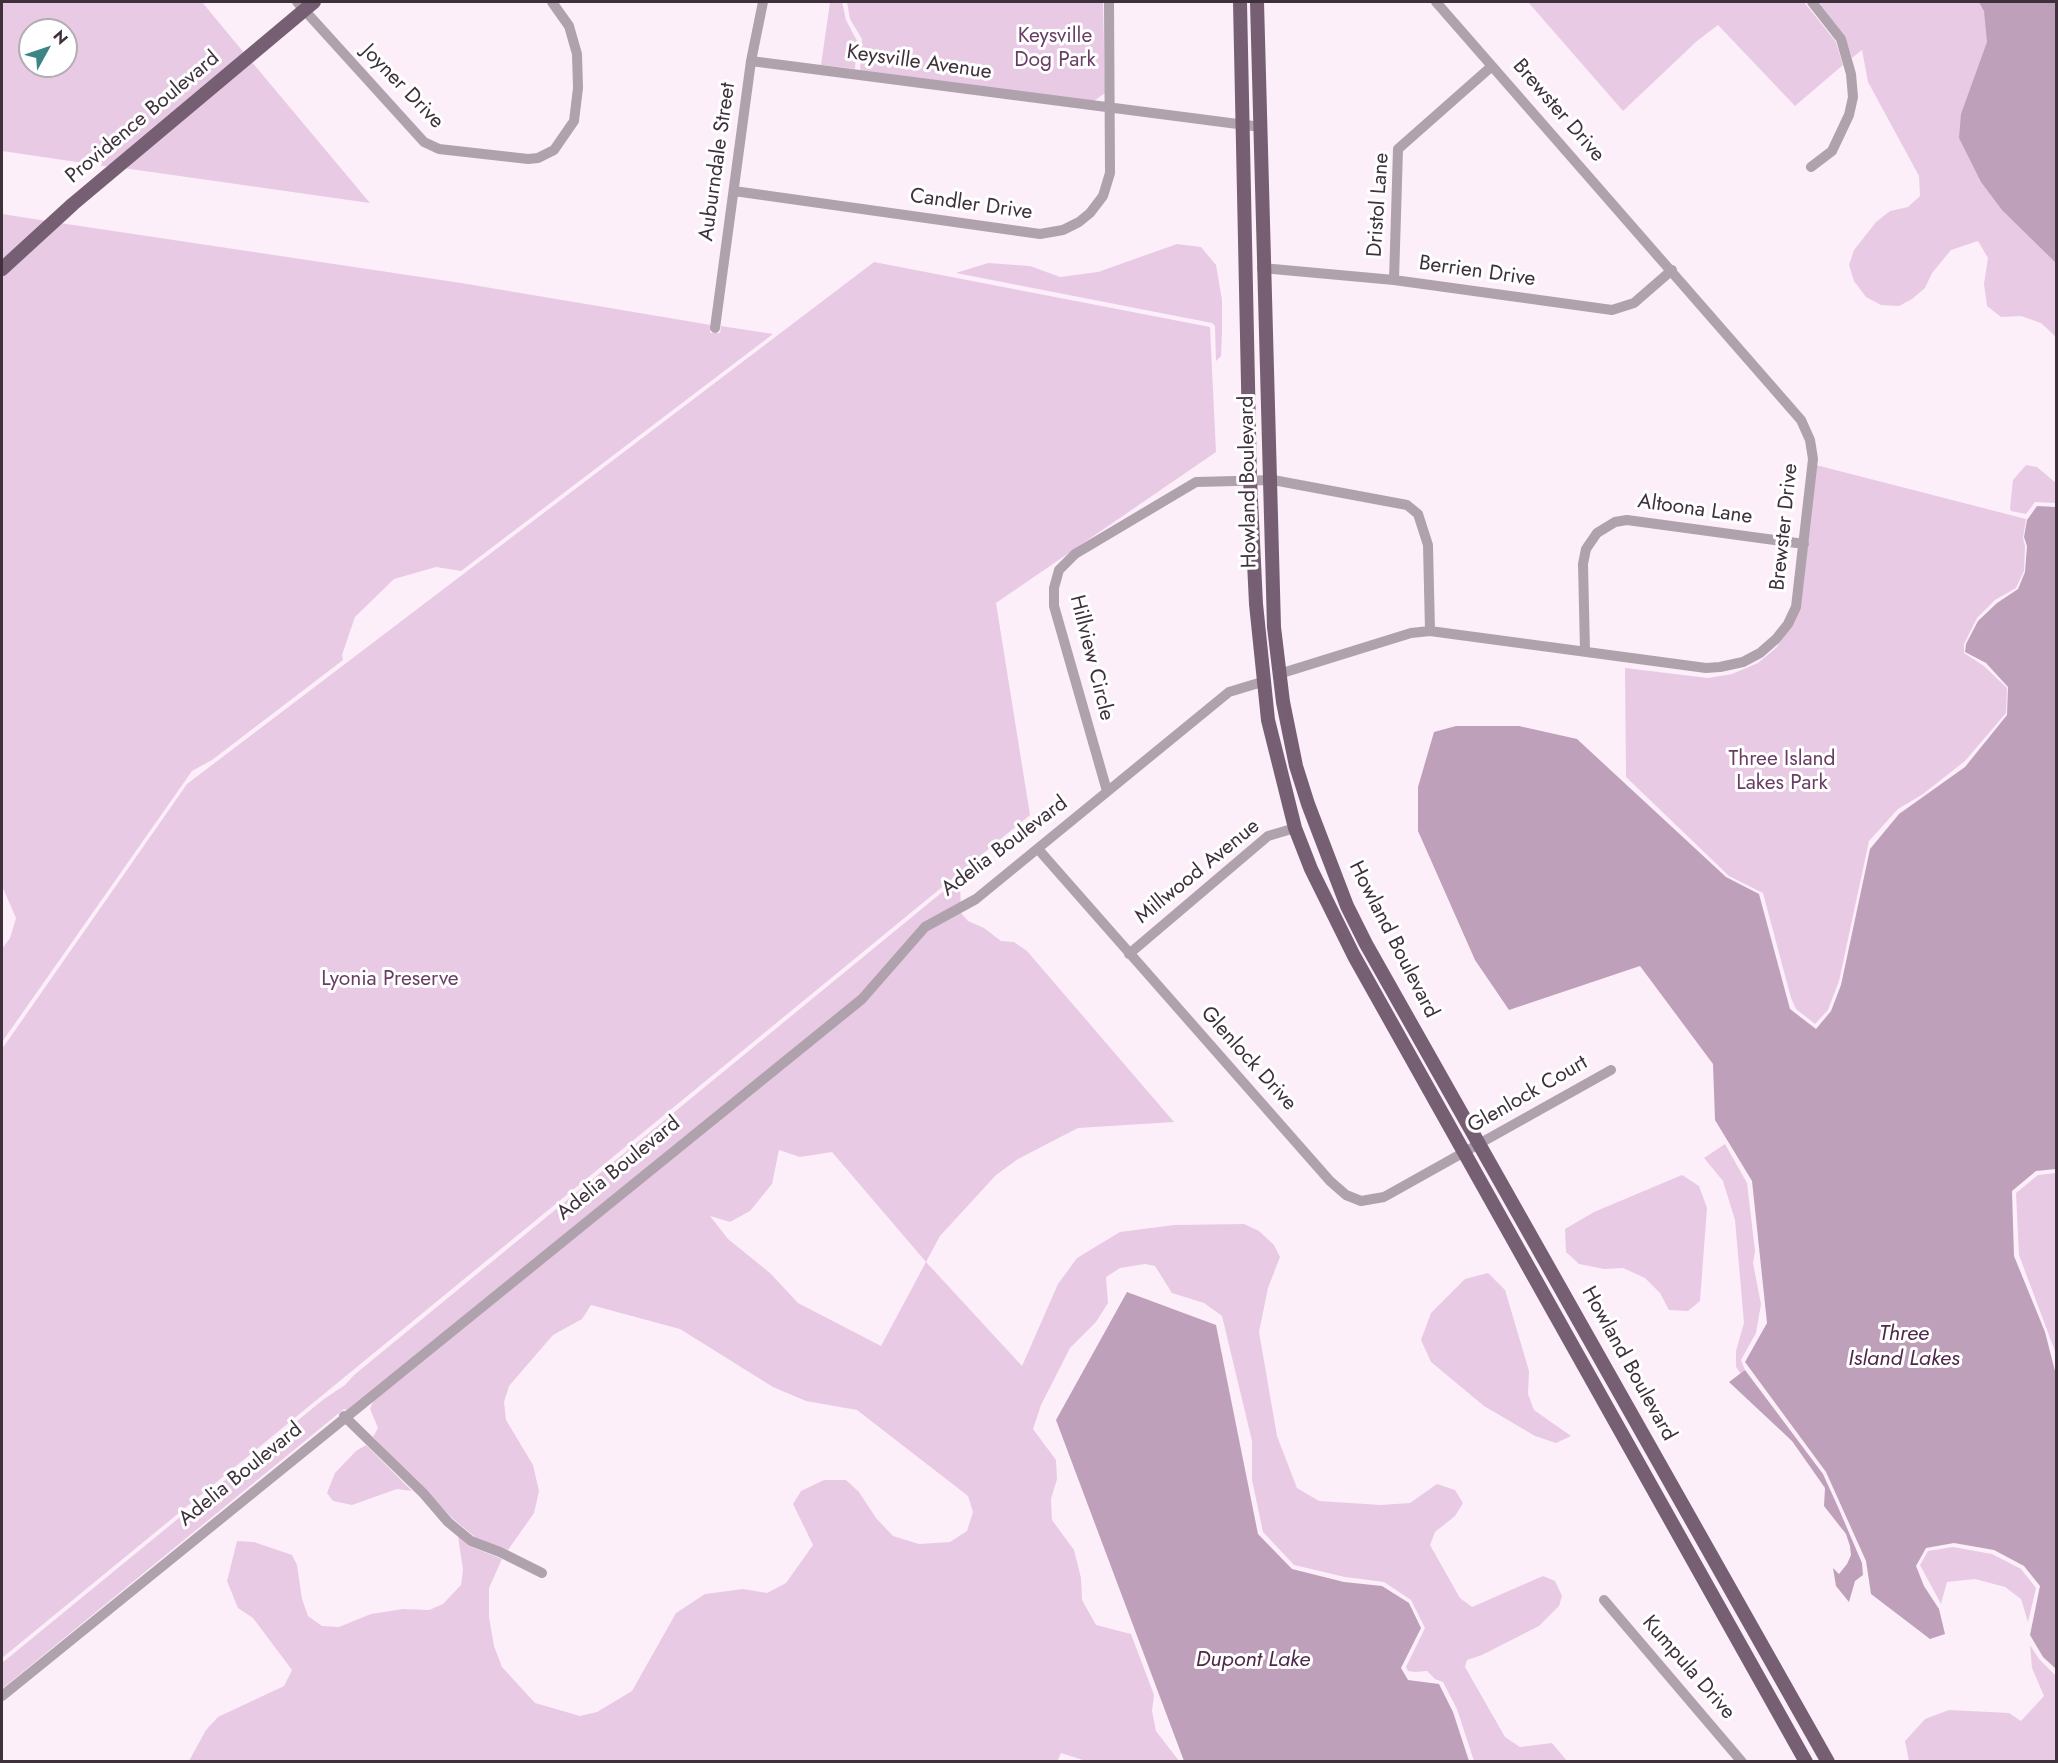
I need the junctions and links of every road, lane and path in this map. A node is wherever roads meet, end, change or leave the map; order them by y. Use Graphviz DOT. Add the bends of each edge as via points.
graph roads {
  1 [pos="552,2"];
  2 [pos="763,2"];
  3 [pos="1108,2"];
  4 [pos="1240,2"];
  5 [pos="1257,2"];
  6 [pos="1436,2"];
  7 [pos="1812,2"];
  8 [pos="305,4"];
  9 [pos="751,61"];
  10 [pos="1492,66"];
  11 [pos="1110,108"];
  12 [pos="1242,126"];
  13 [pos="1261,127"];
  14 [pos="1811,167"];
  15 [pos="734,191"];
  16 [pos="1262,268"];
  17 [pos="2,269"];
  18 [pos="1672,270"];
  19 [pos="1394,280"];
  20 [pos="715,328"];
  21 [pos="1250,478"];
  22 [pos="1268,480"];
  23 [pos="1804,544"];
  24 [pos="1430,631"];
  25 [pos="1585,651"];
  26 [pos="1279,674"];
  27 [pos="1262,682"];
  28 [pos="1283,702"];
  29 [pos="1107,791"];
  30 [pos="1295,828"];
  31 [pos="1038,849"];
  32 [pos="1129,954"];
  33 [pos="1611,1070"];
  34 [pos="1480,1145"];
  35 [pos="1465,1154"];
  36 [pos="344,1416"];
  37 [pos="542,1573"];
  38 [pos="1604,1600"];
  39 [pos="2,1695"];
  40 [pos="1826,1757"];
  41 [pos="1742,1761"];
  42 [pos="1807,1761"];
  1 -- 8 [label="street, Joyner Drive" via="569,26 578,54 574,121 554,150 528,159 439,149 424,142"];
  2 -- 9 [label="street, Auburndale Street"];
  3 -- 11 [label="street, Candler Drive"];
  4 -- 12 [label="main road, Howland Boulevard"];
  5 -- 13 [label="main road, Howland Boulevard"];
  6 -- 10 [label="street, Brewster Drive"];
  7 -- 14 [label="street" via="1840,39 1851,74 1853,97 1832,151"];
  8 -- 17 [label="main road, Providence Boulevard"];
  9 -- 11 [label="street, Keysville Avenue"];
  9 -- 15 [label="street, Auburndale Street"];
  10 -- 18 [label="street, Brewster Drive"];
  10 -- 19 [label="street, Dristol Lane" via="1398,149"];
  11 -- 12 [label="street, Keysville Avenue"];
  11 -- 15 [label="street, Candler Drive" via="1110,173 1103,196 1090,213 1063,230 1040,234"];
  12 -- 13 [label="street, Keysville Avenue"];
  12 -- 21 [label="main road, Howland Boulevard"];
  13 -- 16 [label="main road, Howland Boulevard"];
  15 -- 20 [label="street, Auburndale Street"];
  16 -- 19 [label="street, Berrien Drive"];
  16 -- 22 [label="main road, Howland Boulevard"];
  18 -- 19 [label="street, Berrien Drive" via="1634,303 1612,310"];
  18 -- 23 [label="street, Brewster Drive" via="1801,420 1813,459"];
  21 -- 22 [label="street, Hillview Circle"];
  21 -- 27 [label="main road, Howland Boulevard"];
  21 -- 29 [label="street, Hillview Circle" via="1196,482 1075,554 1059,570 1054,606"];
  22 -- 24 [label="street" via="1407,505 1418,514 1428,544"];
  22 -- 26 [label="main road, Howland Boulevard"];
  23 -- 25 [label="street, Brewster Drive" via="1796,607 1788,624 1776,639 1743,662 1706,668"];
  23 -- 25 [label="street, Altoona Lane" via="1628,520 1615,522 1597,533 1586,549"];
  24 -- 25 [label="street, Brewster Drive"];
  24 -- 26 [label="street, Brewster Drive" via="1411,633"];
  26 -- 28 [label="main road, Howland Boulevard"];
  27 -- 28 [label="main road"];
  27 -- 29 [label="street, Adelia Boulevard" via="1229,692"];
  27 -- 30 [label="main road, Howland Boulevard"];
  28 -- 34 [label="main road, Howland Boulevard" via="1296,766 1347,906"];
  29 -- 31 [label="street, Adelia Boulevard"];
  30 -- 32 [label="street, Millwood Avenue" via="1268,836"];
  30 -- 35 [label="main road, Howland Boulevard" via="1336,922"];
  31 -- 32 [label="street, Glenlock Drive"];
  31 -- 36 [label="street, Adelia Boulevard" via="976,899 925,927 862,999"];
  32 -- 35 [label="street, Glenlock Drive" via="1346,1195 1360,1201 1384,1197"];
  33 -- 34 [label="street, Glenlock Court"];
  34 -- 35 [label="street, Glenlock Court"];
  34 -- 40 [label="main road, Howland Boulevard"];
  35 -- 42 [label="main road, Howland Boulevard"];
  36 -- 37 [label="street" via="471,1541"];
  36 -- 39 [label="street, Adelia Boulevard"];
  38 -- 41 [label="street, Kumpula Drive"];
  40 -- 42 [label="street"];
}
